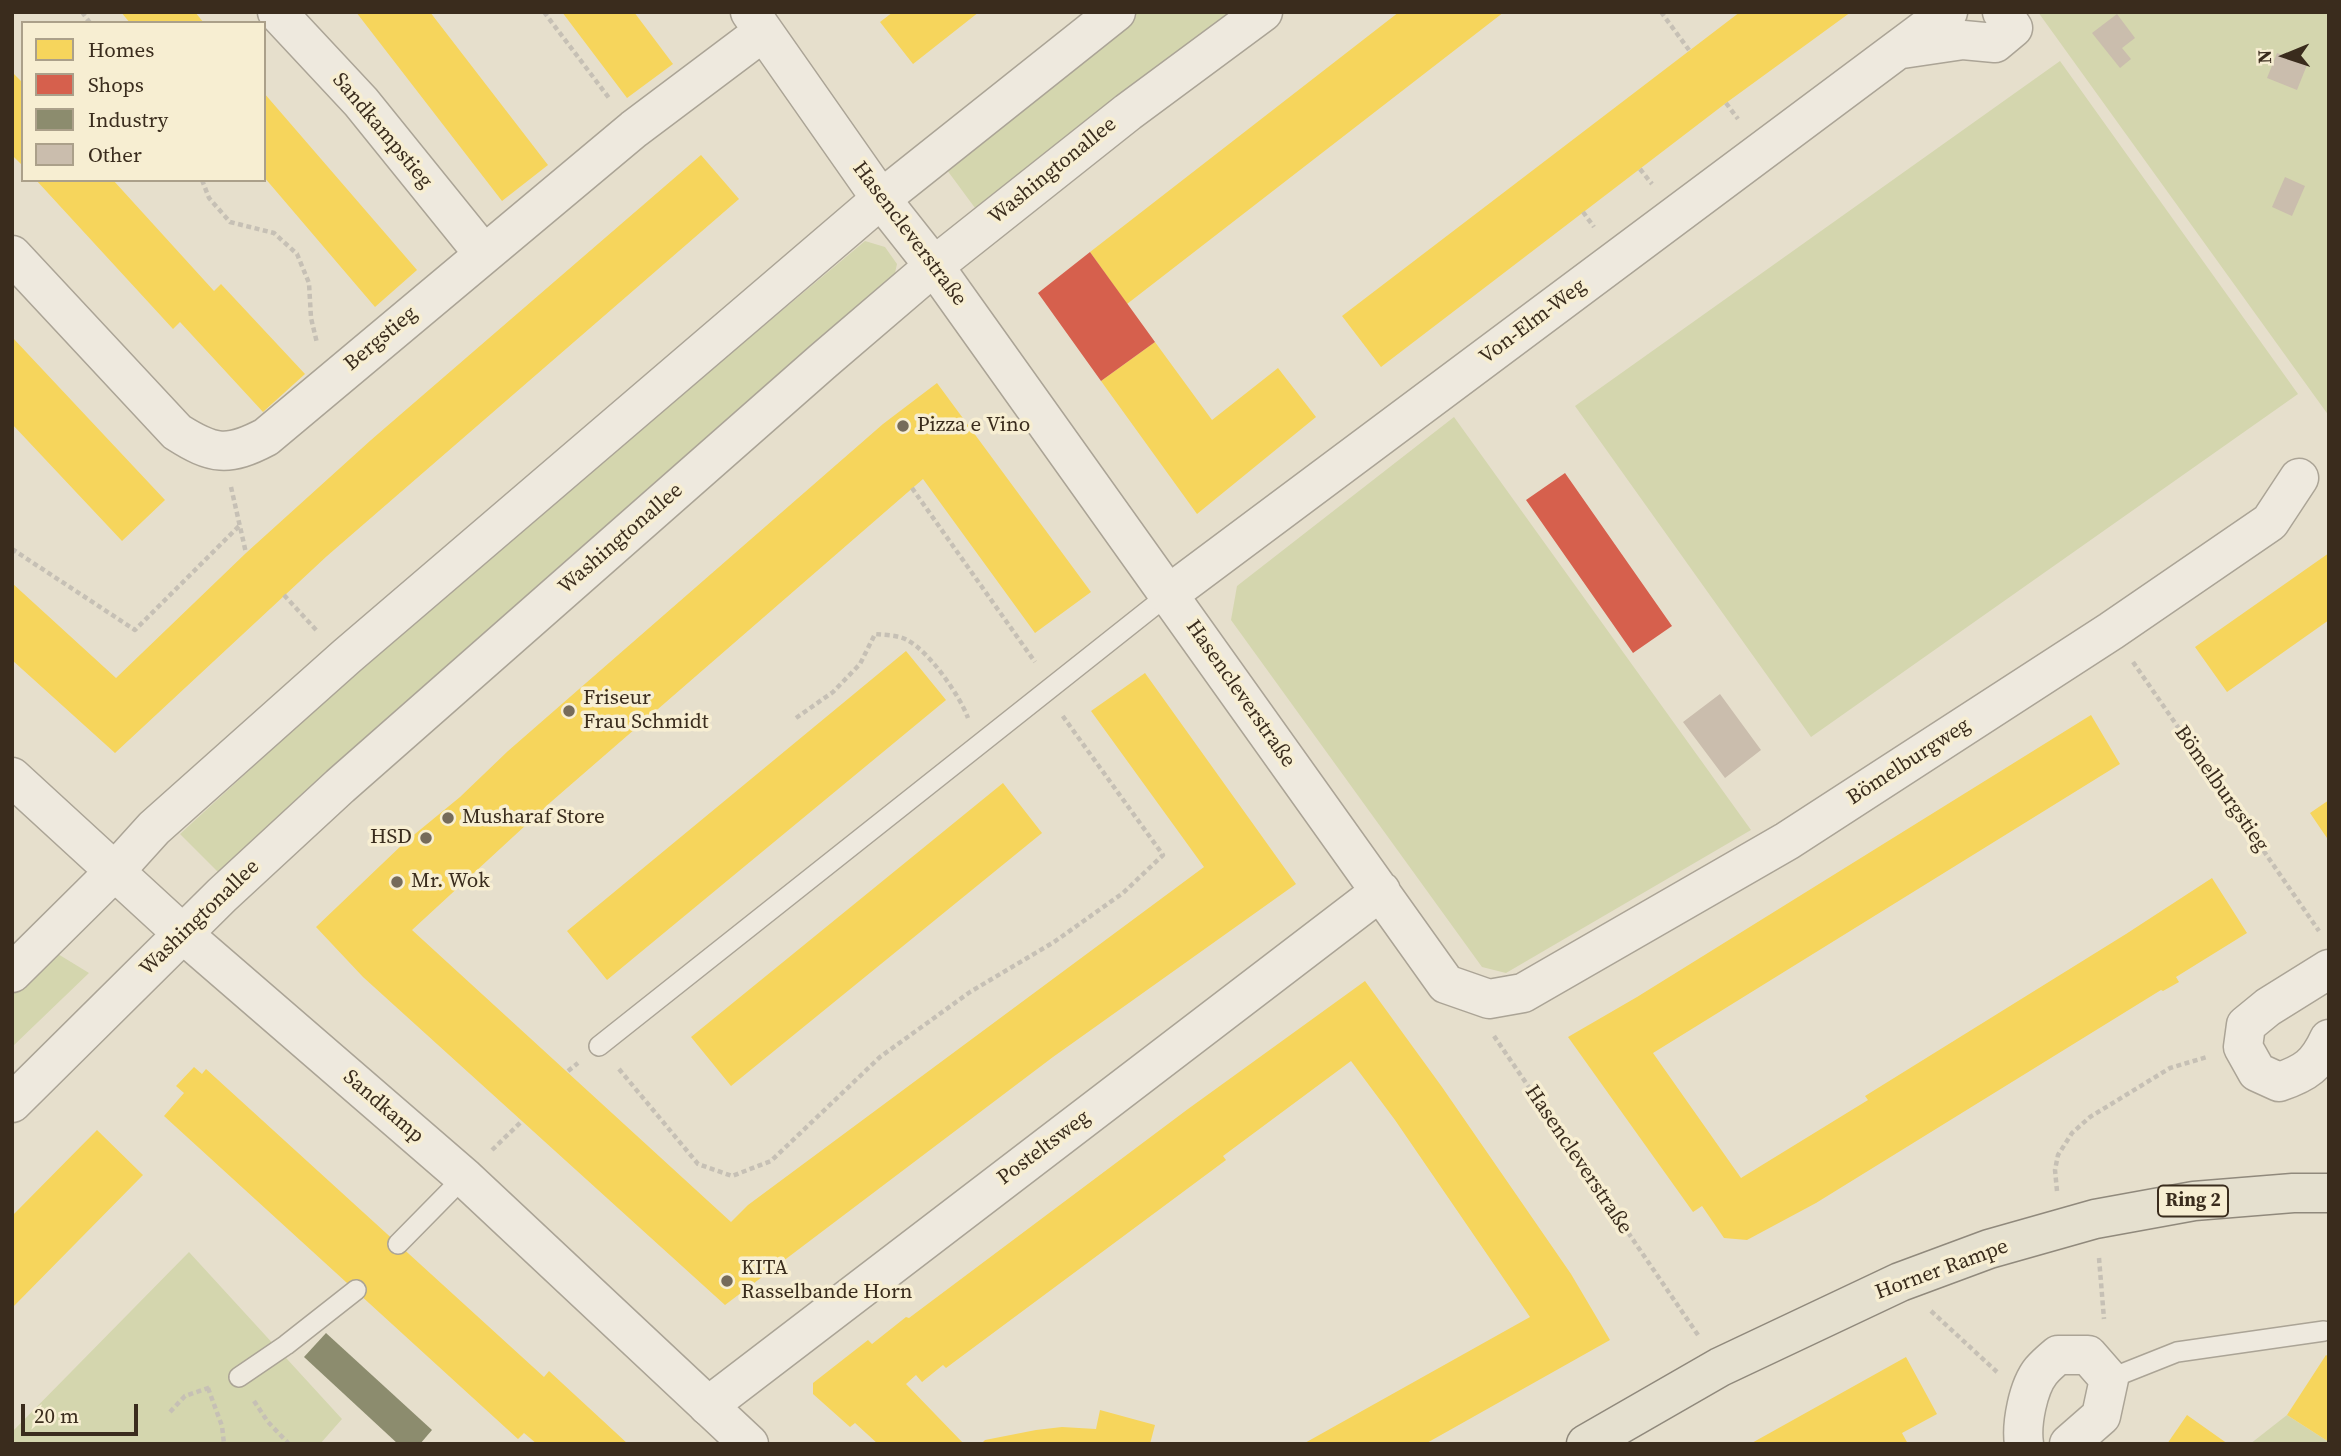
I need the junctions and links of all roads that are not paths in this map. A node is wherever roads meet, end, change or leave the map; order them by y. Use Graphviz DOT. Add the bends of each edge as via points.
graph roads {
  1 [pos="277,12"];
  2 [pos="1115,12"];
  3 [pos="1263,12"];
  4 [pos="1948,12"];
  5 [pos="2003,12"];
  6 [pos="756,22"];
  7 [pos="1896,49"];
  8 [pos="881,199"];
  9 [pos="483,253"];
  10 [pos="12,255"];
  11 [pos="934,266"];
  12 [pos="2299,478"];
  13 [pos="1169,594"];
  14 [pos="12,777"];
  15 [pos="116,870"];
  16 [pos="1381,891"];
  17 [pos="183,934"];
  18 [pos="2326,953"];
  19 [pos="12,973"];
  20 [pos="1489,999"];
  21 [pos="2329,1039"];
  22 [pos="599,1046"];
  23 [pos="12,1103"];
  24 [pos="464,1177"];
  25 [pos="2329,1193"];
  26 [pos="398,1244"];
  27 [pos="356,1290"];
  28 [pos="2324,1331"];
  29 [pos="239,1377"];
  30 [pos="2109,1380"];
  31 [pos="708,1406"];
  32 [pos="749,1444"];
  33 [pos="1586,1444"];
  34 [pos="2024,1444"];
  35 [pos="2069,1444"];
  1 -- 9 [label="street, Sandkampstieg" via="361,102"];
  2 -- 8 [label="street"];
  3 -- 11 [label="street, Washingtonallee"];
  4 -- 7 [label="street, Von-Elm-Weg"];
  5 -- 7 [label="street, Von-Elm-Weg" via="2013,28 1995,43 1964,40"];
  6 -- 8 [label="street, Hasencleverstraße"];
  6 -- 9 [label="street, Bergstieg"];
  7 -- 13 [label="street, Von-Elm-Weg"];
  8 -- 11 [label="street, Hasencleverstraße"];
  8 -- 15 [label="street" via="343,660 154,828"];
  9 -- 10 [label="street, Bergstieg" via="267,437 223,453 201,447 177,432"];
  11 -- 13 [label="street, Hasencleverstraße"];
  11 -- 17 [label="street, Washingtonallee" via="340,786"];
  12 -- 20 [label="street, Bömelburgweg" via="2270,522 1787,841 1523,993"];
  13 -- 16 [label="street, Hasencleverstraße"];
  13 -- 22 [label="lane"];
  14 -- 15 [label="street, Sandkamp"];
  15 -- 17 [label="street, Sandkamp"];
  15 -- 19 [label="street"];
  16 -- 20 [label="street, Hasencleverstraße" via="1446,984"];
  16 -- 31 [label="street, Posteltsweg"];
  17 -- 23 [label="street, Washingtonallee"];
  17 -- 24 [label="street, Sandkamp"];
  18 -- 21 [label="street" via="2246,1025 2243,1047 2257,1072 2280,1082 2303,1074 2321,1056"];
  24 -- 26 [label="lane"];
  24 -- 31 [label="street, Sandkamp"];
  25 -- 33 [label="main road, Horner Rampe / Ring 2" via="2194,1201 2078,1224 1989,1249 1900,1282 1720,1367"];
  27 -- 29 [label="lane"];
  28 -- 30 [label="lane" via="2178,1352"];
  30 -- 34 [label="street" via="2088,1355 2058,1355 2039,1373 2028,1401"];
  30 -- 35 [label="street" via="2101,1416"];
  31 -- 32 [label="street, Sandkamp"];
}
